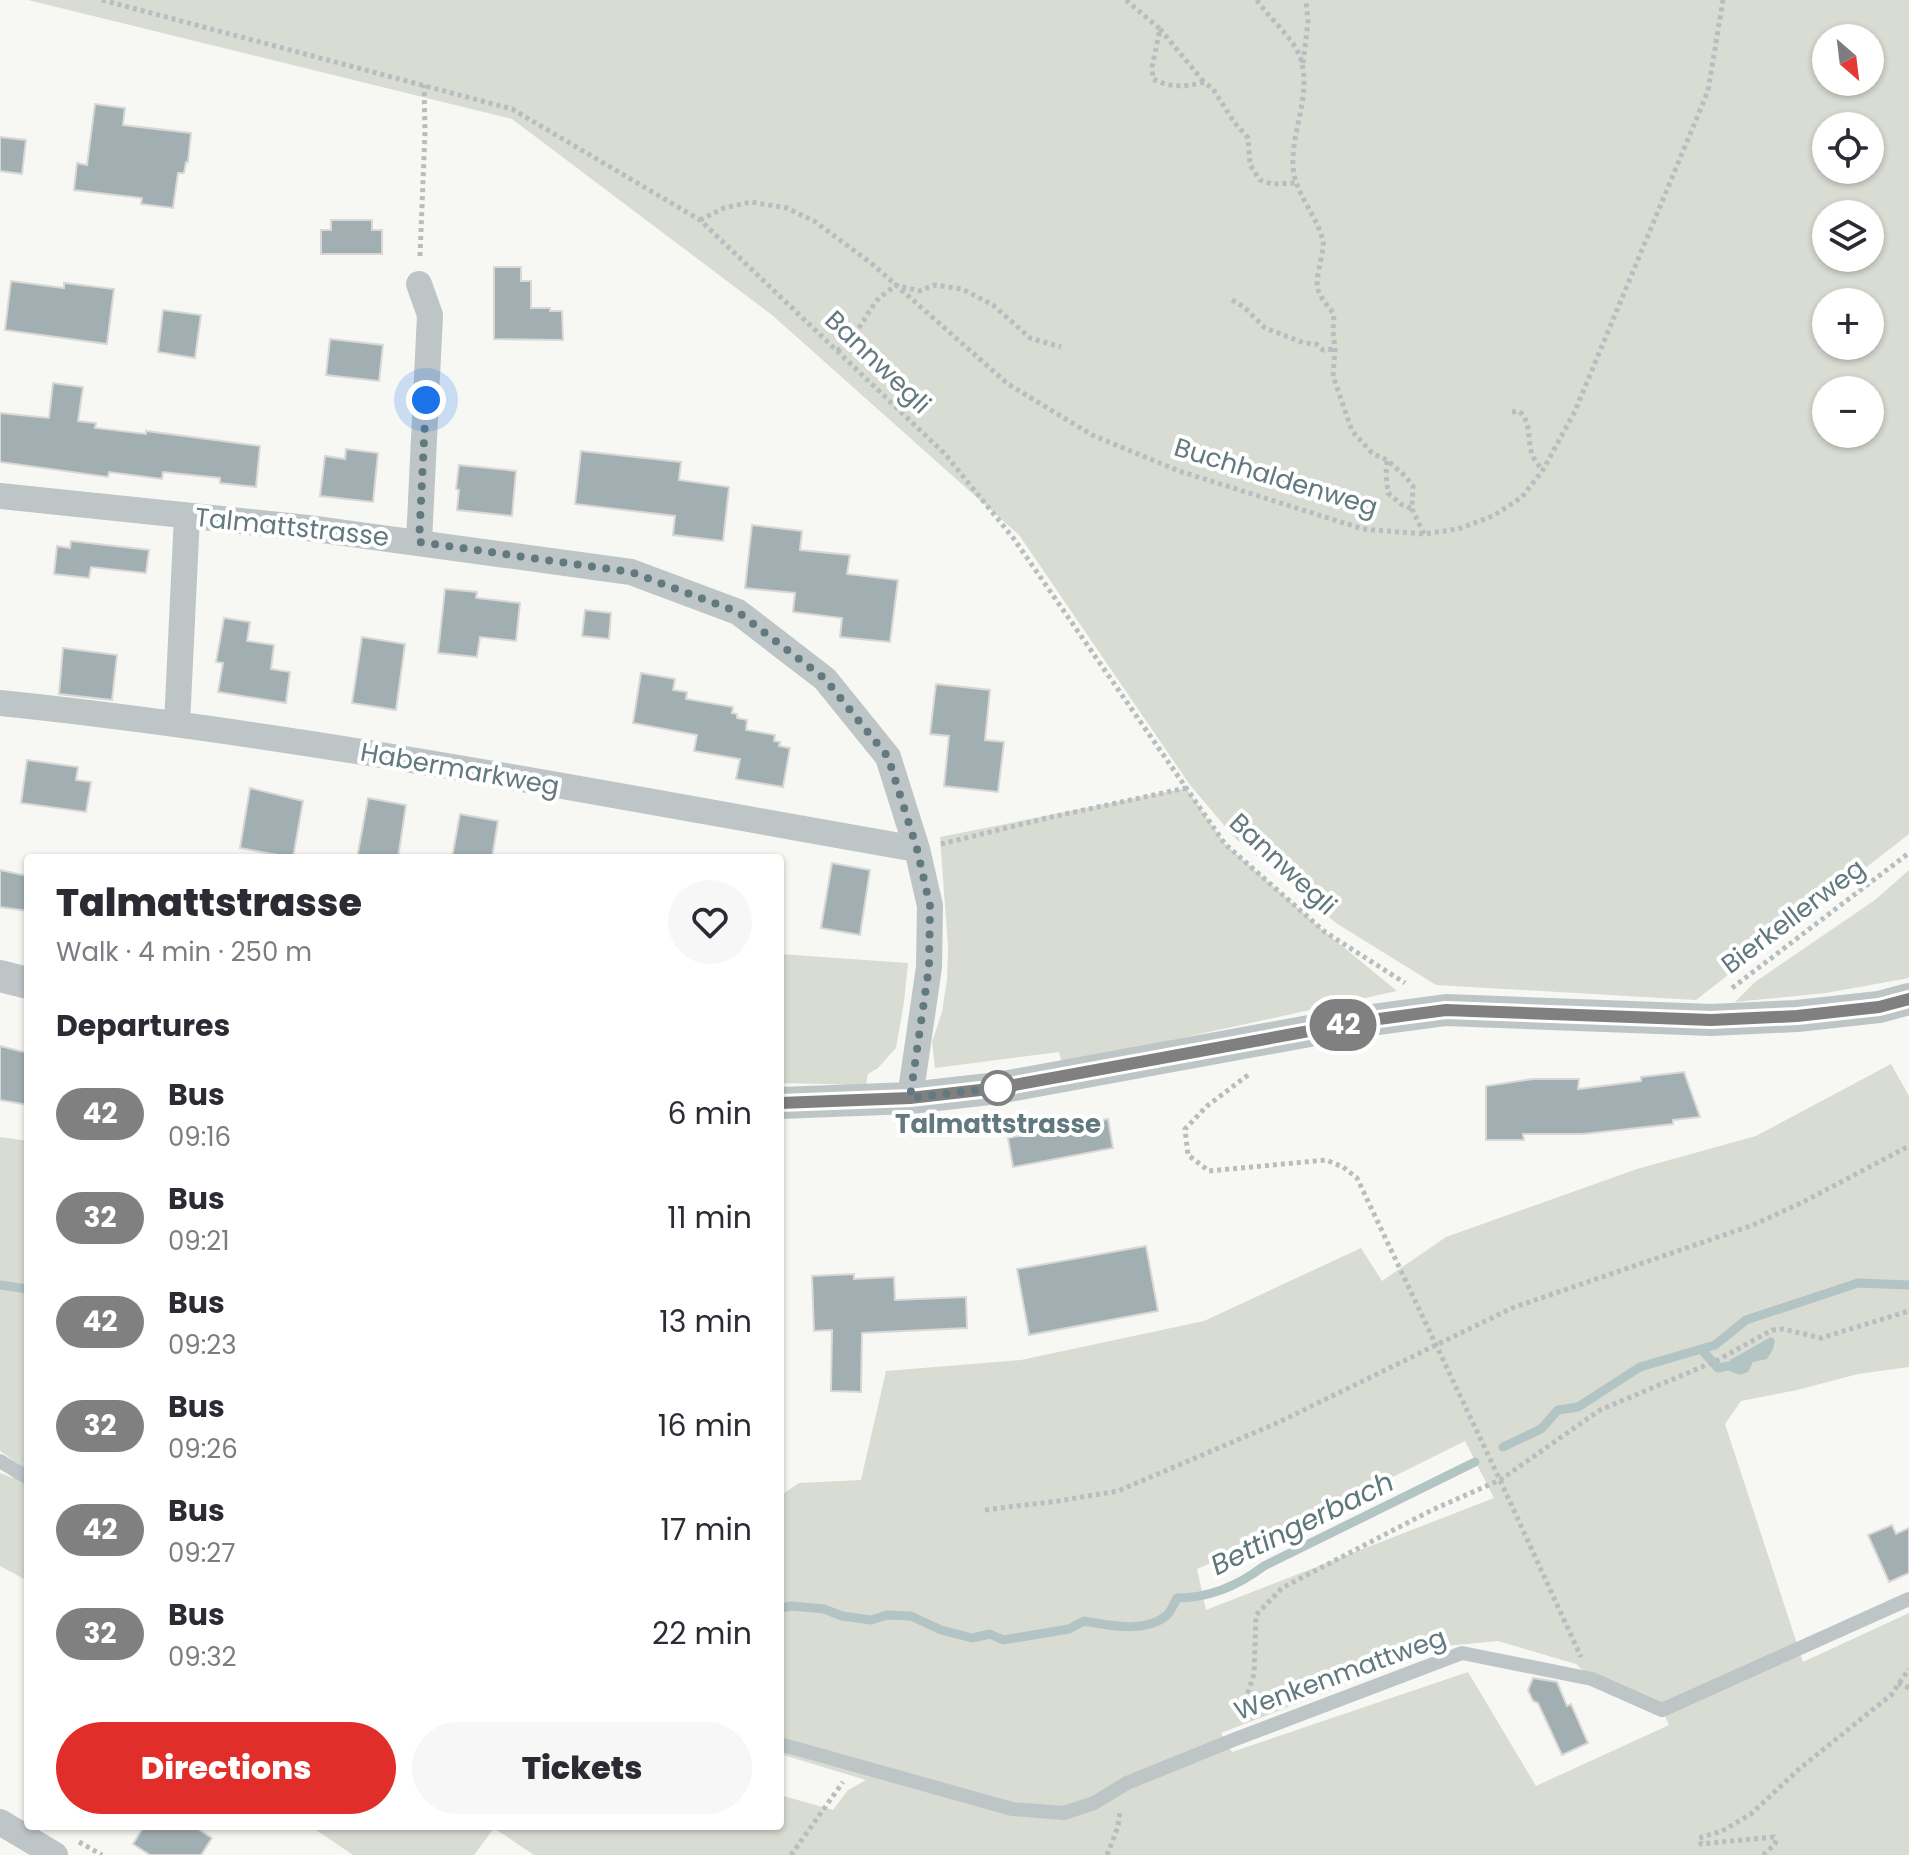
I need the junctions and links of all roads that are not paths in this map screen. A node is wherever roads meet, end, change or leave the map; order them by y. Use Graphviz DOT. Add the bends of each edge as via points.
graph roads {
  1 [pos="419,284"];
  2 [pos="0,496"];
  3 [pos="187,516"];
  4 [pos="419,542"];
  5 [pos="0,703"];
  6 [pos="177,724"];
  7 [pos="917,849"];
  8 [pos="0,976"];
  9 [pos="24,982"];
  10 [pos="1909,999"];
  11 [pos="910,1098"];
  12 [pos="784,1103"];
  13 [pos="6,1464"];
  14 [pos="24,1475"];
  15 [pos="1909,1599"];
  16 [pos="784,1745"];
  17 [pos="0,1822"];
  18 [pos="55,1855"];
  1 -- 4 [label="street" via="430,315"];
  2 -- 3 [label="street, Talmattstrasse"];
  3 -- 4 [label="street, Talmattstrasse"];
  3 -- 6 [label="street"];
  4 -- 7 [label="street, Talmattstrasse" via="631,572 738,612 825,679 888,757"];
  5 -- 6 [label="street, Habermarkweg"];
  6 -- 7 [label="street, Habermarkweg"];
  7 -- 11 [label="street, Talmattstrasse" via="930,906 929,967"];
  8 -- 9 [label="street"];
  10 -- 11 [label="street" via="1797,1016 1711,1020 1446,1010 998,1088"];
  11 -- 12 [label="street"];
  13 -- 14 [label="lane"];
  15 -- 16 [label="lane, Wenkenmattweg" via="1662,1710 1592,1679 1462,1653 1233,1740 1064,1813 1012,1809"];
  17 -- 18 [label="street"];
}
